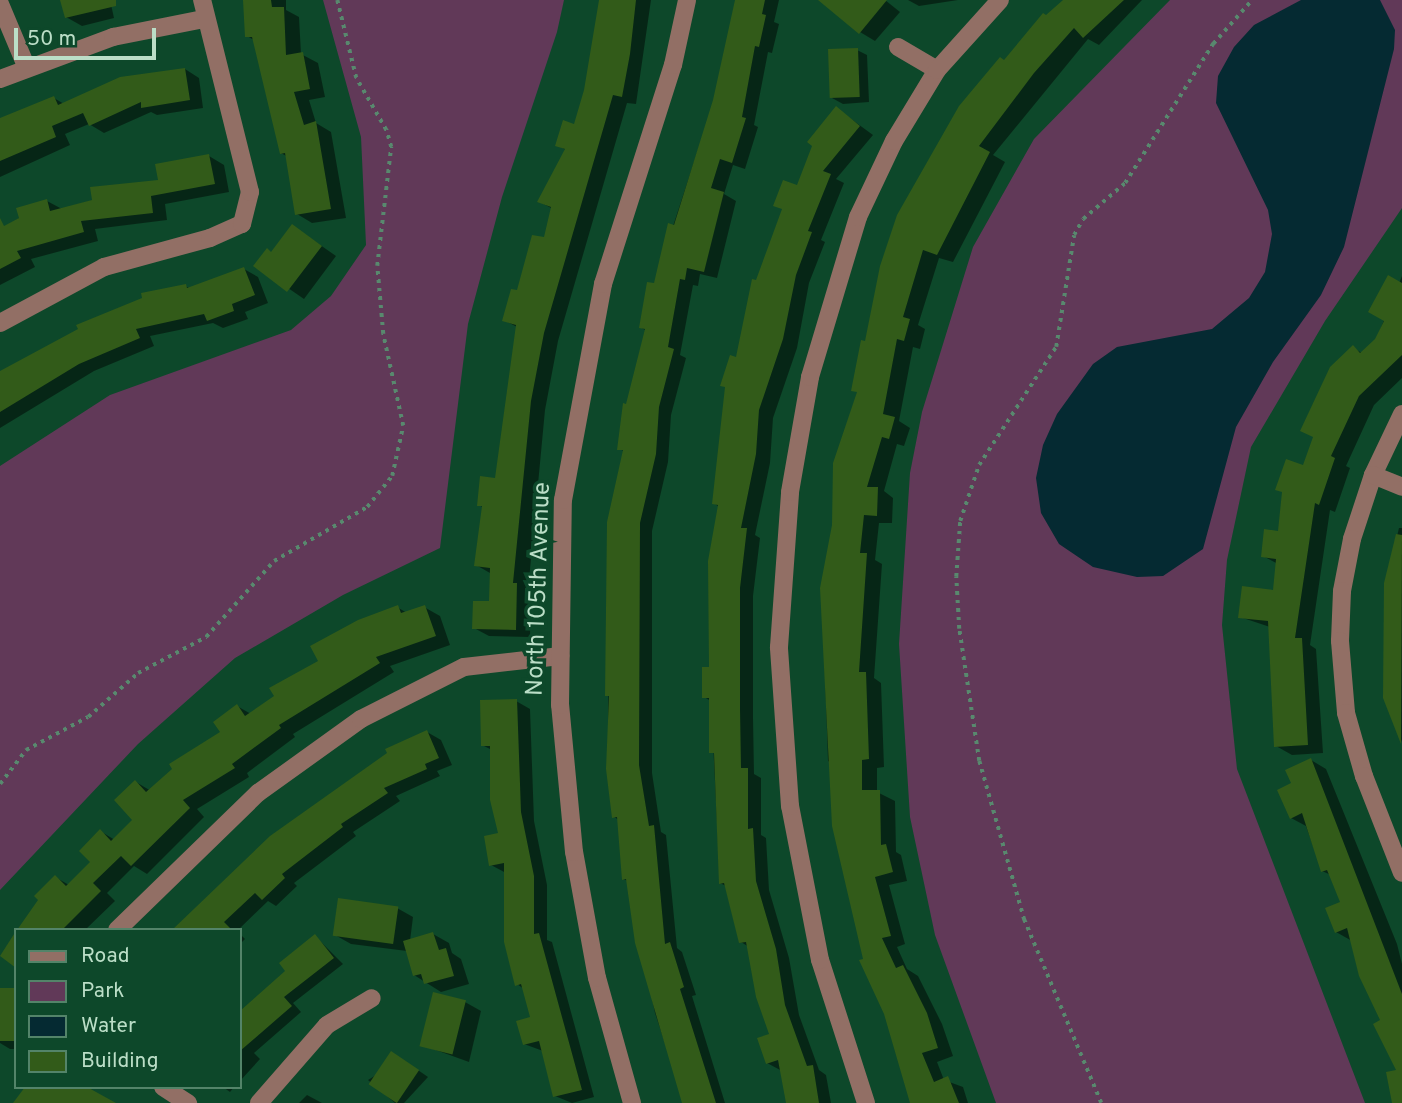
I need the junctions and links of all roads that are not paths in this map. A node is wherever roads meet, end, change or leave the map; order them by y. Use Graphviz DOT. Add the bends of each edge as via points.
graph roads {
  1 [pos="202,0"];
  2 [pos="687,0"];
  3 [pos="1000,0"];
  4 [pos="0,4"];
  5 [pos="204,19"];
  6 [pos="898,47"];
  7 [pos="26,66"];
  8 [pos="937,70"];
  9 [pos="0,79"];
  10 [pos="0,323"];
  11 [pos="1402,414"];
  12 [pos="1373,475"];
  13 [pos="1402,487"];
  14 [pos="560,656"];
  15 [pos="1402,873"];
  16 [pos="119,928"];
  17 [pos="372,998"];
  18 [pos="166,1089"];
  19 [pos="188,1103"];
  20 [pos="259,1103"];
  21 [pos="632,1103"];
  22 [pos="866,1103"];
  1 -- 5 [label="street"];
  2 -- 14 [label="street, North 105th Avenue" via="673,65 603,284 582,391 563,500"];
  3 -- 8 [label="street"];
  4 -- 7 [label="street"];
  5 -- 7 [label="street" via="113,37"];
  5 -- 10 [label="street" via="250,191 242,224 210,238 104,267"];
  6 -- 8 [label="street"];
  7 -- 9 [label="street"];
  8 -- 22 [label="street" via="876,176 835,281 803,416 783,564 781,699 798,861 826,984"];
  11 -- 12 [label="street"];
  12 -- 13 [label="street"];
  12 -- 15 [label="street" via="1347,565 1340,641 1346,713 1364,776"];
  14 -- 16 [label="street" via="491,660 464,667 361,719 258,793 173,870"];
  14 -- 21 [label="street, North 105th Avenue" via="564,760 580,886 597,978"];
  17 -- 20 [label="street" via="327,1025"];
  18 -- 19 [label="street"];
}
